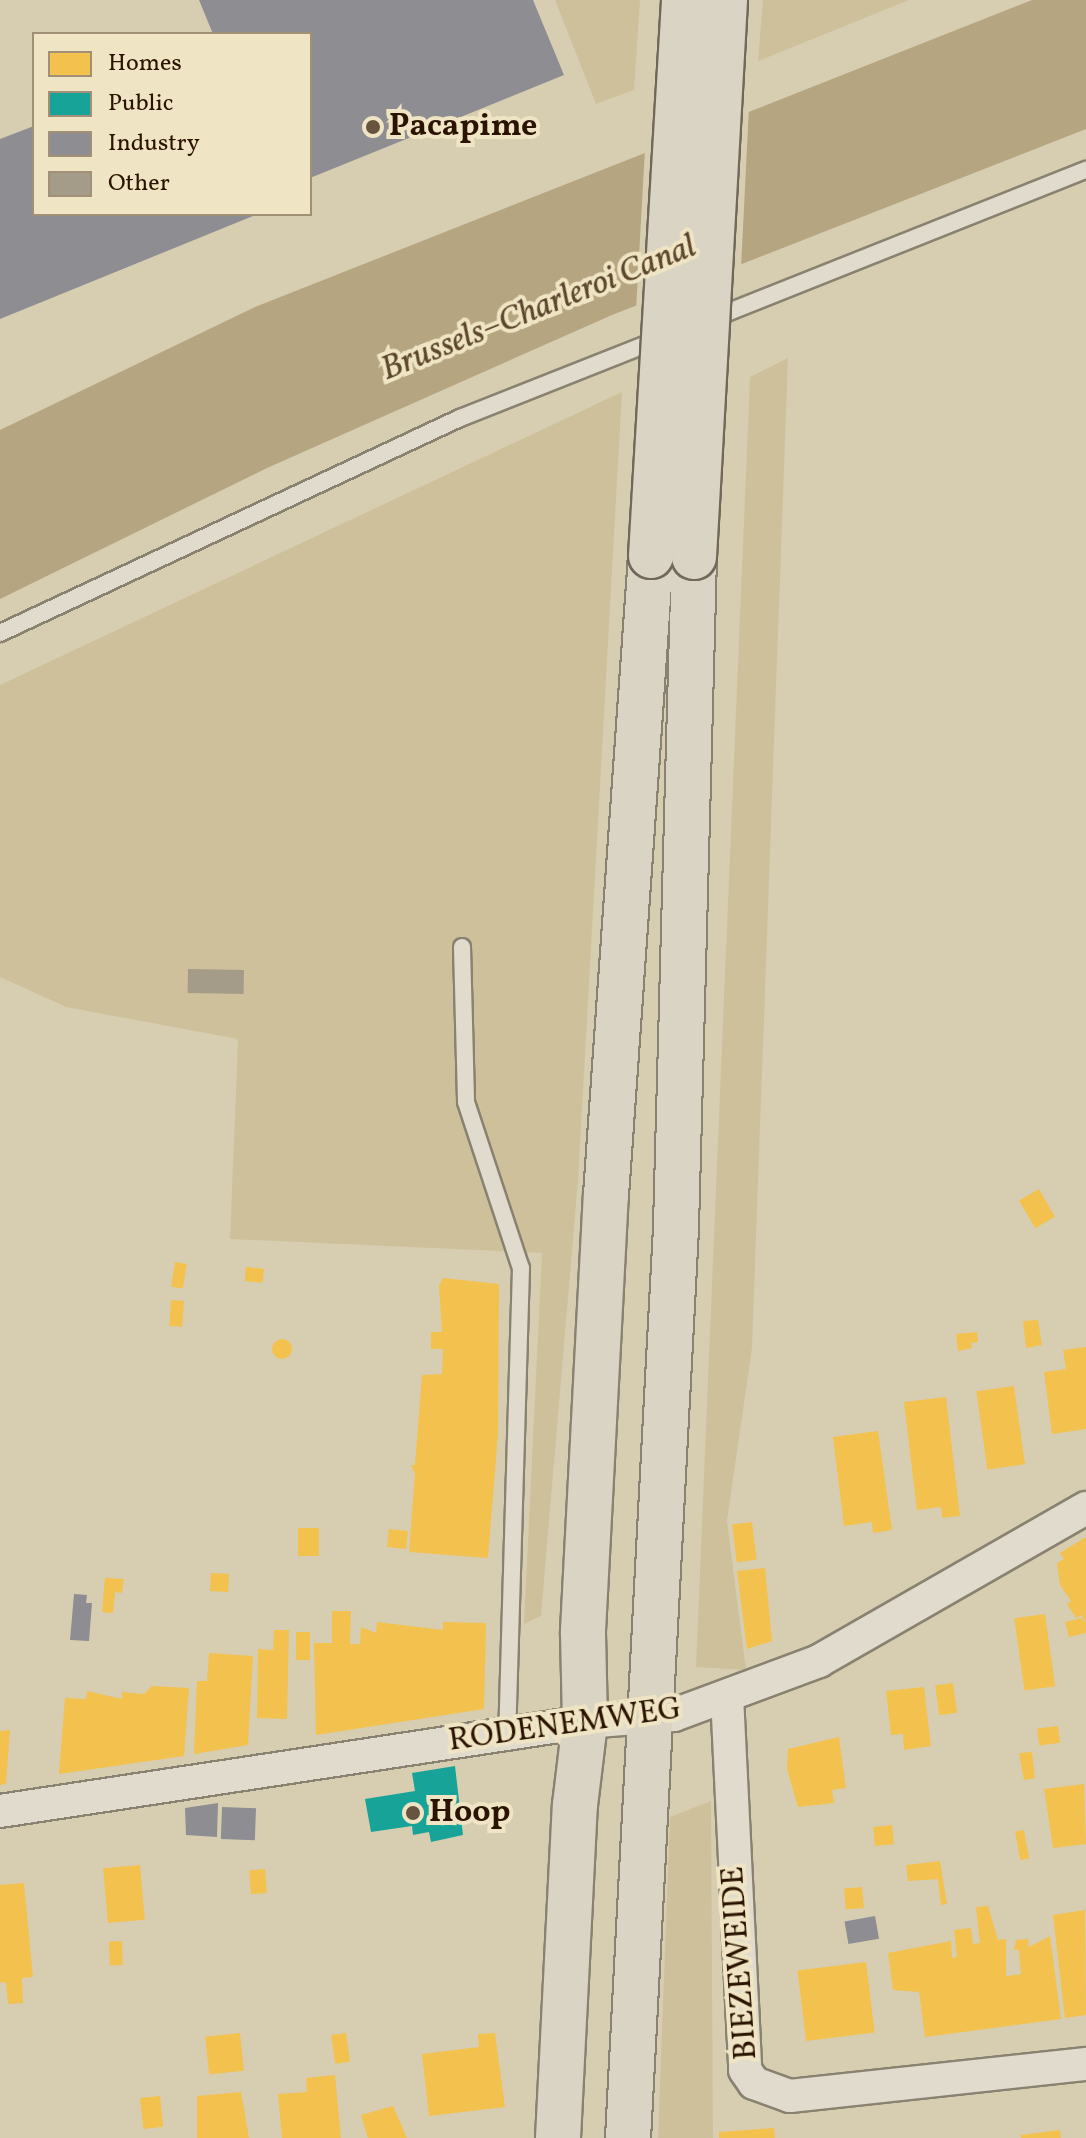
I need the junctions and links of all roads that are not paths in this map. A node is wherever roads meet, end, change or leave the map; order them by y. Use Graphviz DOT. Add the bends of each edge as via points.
graph roads {
  1 [pos="684,0"];
  2 [pos="725,0"];
  3 [pos="1086,170"];
  4 [pos="0,633"];
  5 [pos="462,947"];
  6 [pos="1086,1508"];
  7 [pos="727,1696"];
  8 [pos="649,1717"];
  9 [pos="585,1722"];
  10 [pos="507,1734"];
  11 [pos="0,1811"];
  12 [pos="1086,2064"];
  13 [pos="558,2138"];
  14 [pos="628,2138"];
  1 -- 9 [label="highway, bridge" via="606,1195 583,1631"];
  2 -- 8 [label="highway, bridge" via="694,557 676,1227"];
  3 -- 4 [label="lane" via="460,418"];
  5 -- 10 [label="lane" via="466,1102 521,1268"];
  6 -- 7 [label="street, RODENEMWEG" via="819,1661"];
  7 -- 8 [label="street, RODENEMWEG" via="674,1715"];
  7 -- 12 [label="street, BIEZEWEIDE" via="745,2070 754,2083 780,2095"];
  8 -- 9 [label="street, RODENEMWEG"];
  8 -- 14 [label="highway"];
  9 -- 10 [label="street, RODENEMWEG"];
  9 -- 13 [label="highway" via="575,1805"];
  10 -- 11 [label="street, RODENEMWEG"];
}
